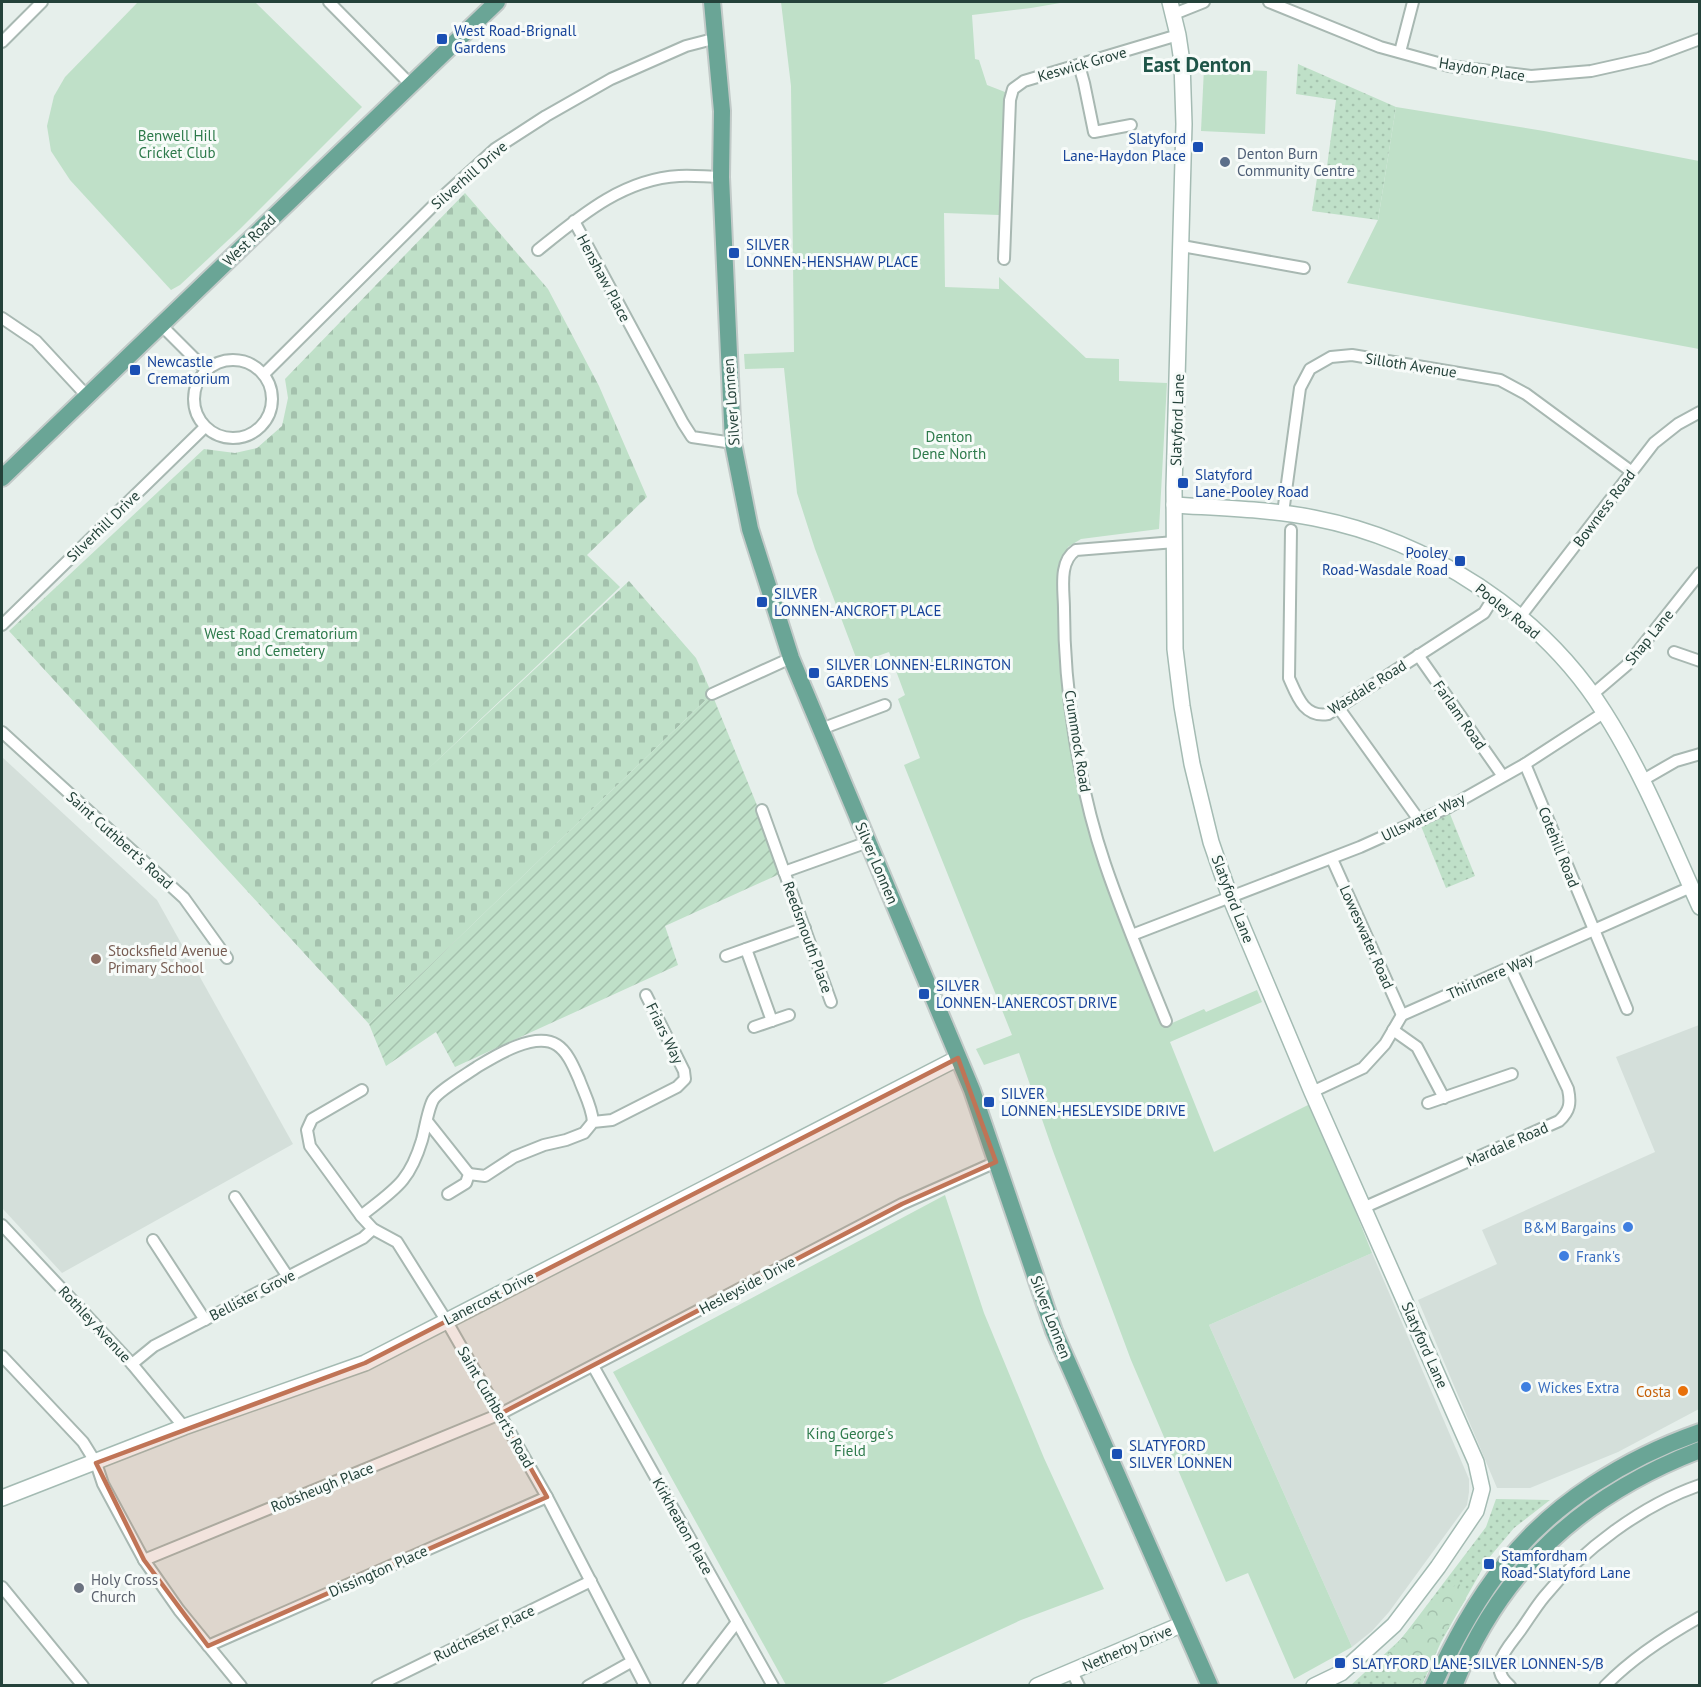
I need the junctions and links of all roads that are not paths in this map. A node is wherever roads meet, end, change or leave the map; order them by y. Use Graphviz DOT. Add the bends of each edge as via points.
graph roads {
  1 [pos="42,2"];
  2 [pos="329,2"];
  3 [pos="496,2"];
  4 [pos="712,2"];
  5 [pos="1203,2"];
  6 [pos="1269,2"];
  7 [pos="1413,2"];
  8 [pos="1172,8"];
  9 [pos="1178,36"];
  10 [pos="717,38"];
  11 [pos="1700,39"];
  12 [pos="2,42"];
  13 [pos="1400,52"];
  14 [pos="1078,65"];
  15 [pos="410,84"];
  16 [pos="1131,125"];
  17 [pos="721,177"];
  18 [pos="574,221"];
  19 [pos="1182,246"];
  20 [pos="537,250"];
  21 [pos="1004,259"];
  22 [pos="1304,268"];
  23 [pos="2,318"];
  24 [pos="161,325"];
  25 [pos="206,370"];
  26 [pos="264,374"];
  27 [pos="87,396"];
  28 [pos="1700,412"];
  29 [pos="205,427"];
  30 [pos="733,443"];
  31 [pos="1632,472"];
  32 [pos="2,478"];
  33 [pos="1174,505"];
  34 [pos="1283,513"];
  35 [pos="1291,530"];
  36 [pos="1175,542"];
  37 [pos="1700,573"];
  38 [pos="1494,597"];
  39 [pos="1520,617"];
  40 [pos="2,625"];
  41 [pos="1674,652"];
  42 [pos="1418,655"];
  43 [pos="791,658"];
  44 [pos="1700,661"];
  45 [pos="712,694"];
  46 [pos="1593,694"];
  47 [pos="885,705"];
  48 [pos="1338,707"];
  49 [pos="1605,712"];
  50 [pos="821,729"];
  51 [pos="2,732"];
  52 [pos="1700,754"];
  53 [pos="1525,764"];
  54 [pos="1502,775"];
  55 [pos="1643,780"];
  56 [pos="762,810"];
  57 [pos="1419,820"];
  58 [pos="867,842"];
  59 [pos="1332,859"];
  60 [pos="784,872"];
  61 [pos="1691,887"];
  62 [pos="1230,897"];
  63 [pos="1700,907"];
  64 [pos="805,928"];
  65 [pos="1593,930"];
  66 [pos="1132,935"];
  67 [pos="746,949"];
  68 [pos="726,956"];
  69 [pos="227,958"];
  70 [pos="1510,967"];
  71 [pos="646,995"];
  72 [pos="831,1002"];
  73 [pos="1627,1010"];
  74 [pos="789,1015"];
  75 [pos="1402,1015"];
  76 [pos="772,1021"];
  77 [pos="1166,1021"];
  78 [pos="754,1027"];
  79 [pos="1393,1030"];
  80 [pos="958,1058"];
  81 [pos="1512,1074"];
  82 [pos="362,1090"];
  83 [pos="1312,1092"];
  84 [pos="1443,1098"];
  85 [pos="1428,1103"];
  86 [pos="428,1121"];
  87 [pos="593,1122"];
  88 [pos="996,1162"];
  89 [pos="469,1174"];
  90 [pos="448,1194"];
  91 [pos="235,1197"];
  92 [pos="1365,1208"];
  93 [pos="362,1216"];
  94 [pos="2,1225"];
  95 [pos="373,1229"];
  96 [pos="153,1240"];
  97 [pos="288,1277"];
  98 [pos="205,1320"];
  99 [pos="446,1320"];
  100 [pos="2,1356"];
  101 [pos="132,1364"];
  102 [pos="593,1366"];
  103 [pos="500,1413"];
  104 [pos="184,1427"];
  105 [pos="1700,1432"];
  106 [pos="1700,1450"];
  107 [pos="96,1463"];
  108 [pos="1700,1485"];
  109 [pos="547,1497"];
  110 [pos="2,1498"];
  111 [pos="144,1560"];
  112 [pos="591,1581"];
  113 [pos="2,1587"];
  114 [pos="1700,1617"];
  115 [pos="737,1622"];
  116 [pos="1183,1624"];
  117 [pos="208,1646"];
  118 [pos="631,1662"];
  119 [pos="1076,1678"];
  120 [pos="83,1686"];
  121 [pos="241,1686"];
  122 [pos="377,1686"];
  123 [pos="588,1686"];
  124 [pos="645,1686"];
  125 [pos="688,1686"];
  126 [pos="773,1686"];
  127 [pos="1037,1686"];
  128 [pos="1210,1686"];
  129 [pos="1314,1686"];
  130 [pos="1433,1686"];
  131 [pos="1454,1686"];
  132 [pos="1510,1686"];
  133 [pos="1605,1686"];
  1 -- 12 [label="street"];
  2 -- 15 [label="street"];
  3 -- 15 [label="main road, West Road"];
  4 -- 10 [label="main road, Silver Lonnen"];
  5 -- 8 [label="street"];
  6 -- 13 [label="street, Haydon Place"];
  7 -- 13 [label="street"];
  8 -- 9 [label="street, Slatyford Lane"];
  9 -- 14 [label="street, Keswick Grove"];
  9 -- 19 [label="street, Slatyford Lane" via="1185,124"];
  10 -- 17 [label="main road, Silver Lonnen"];
  10 -- 26 [label="street, Silverhill Drive" via="686,46 611,79 495,149"];
  11 -- 13 [label="street, Haydon Place" via="1649,58 1592,71 1531,76 1449,66"];
  14 -- 16 [label="street" via="1094,132"];
  14 -- 21 [label="street, Keswick Grove" via="1024,81 1013,89"];
  15 -- 24 [label="main road, West Road"];
  17 -- 18 [label="street, Henshaw Place" via="678,176 638,184 604,200"];
  17 -- 30 [label="main road, Silver Lonnen"];
  18 -- 20 [label="street"];
  18 -- 30 [label="street, Henshaw Place" via="692,437"];
  19 -- 22 [label="street"];
  19 -- 33 [label="street, Slatyford Lane"];
  23 -- 27 [label="street" via="36,341"];
  24 -- 25 [label="street"];
  24 -- 27 [label="main road, West Road"];
  25 -- 26 [label="street" via="230,359 255,365"];
  25 -- 29 [label="street" via="194,392 194,404"];
  26 -- 29 [label="street" via="273,396 272,408 260,428 250,435 226,438"];
  27 -- 32 [label="main road, West Road"];
  28 -- 31 [label="street, Bowness Road" via="1654,443"];
  29 -- 40 [label="street, Silverhill Drive"];
  30 -- 43 [label="main road, Silver Lonnen" via="750,529"];
  31 -- 34 [label="street, Silloth Avenue" via="1526,394 1500,380 1352,355 1330,357 1310,369 1300,388"];
  31 -- 39 [label="street, Bowness Road"];
  33 -- 34 [label="street, Pooley Road"];
  33 -- 36 [label="street, Slatyford Lane"];
  34 -- 38 [label="street, Pooley Road" via="1379,535 1446,564"];
  35 -- 48 [label="street, Wasdale Road" via="1289,678 1296,696 1311,713 1328,714"];
  36 -- 62 [label="street, Slatyford Lane" via="1175,649 1182,706 1211,842"];
  36 -- 66 [label="street, Crummock Road" via="1076,550 1064,571 1069,686 1083,783 1104,863"];
  37 -- 46 [label="street, Shap Lane" via="1627,665"];
  38 -- 39 [label="street, Pooley Road"];
  38 -- 42 [label="street, Wasdale Road" via="1484,613"];
  39 -- 46 [label="street, Pooley Road"];
  41 -- 44 [label="street"];
  42 -- 48 [label="street, Wasdale Road"];
  42 -- 54 [label="street, Farlam Road"];
  43 -- 45 [label="street"];
  43 -- 50 [label="main road, Silver Lonnen"];
  46 -- 49 [label="street, Pooley Road"];
  47 -- 50 [label="street"];
  48 -- 57 [label="street"];
  49 -- 53 [label="street, Ullswater Way"];
  49 -- 55 [label="street, Pooley Road"];
  50 -- 58 [label="main road, Silver Lonnen"];
  51 -- 69 [label="street, Saint Cuthbert's Road" via="184,898"];
  52 -- 55 [label="street" via="1676,761"];
  53 -- 54 [label="street, Ullswater Way"];
  53 -- 65 [label="street, Cotehill Road"];
  54 -- 57 [label="street, Ullswater Way"];
  55 -- 61 [label="street, Pooley Road"];
  56 -- 60 [label="street, Reedsmouth Place"];
  57 -- 59 [label="street, Ullswater Way"];
  58 -- 60 [label="street, Reedsmouth Place"];
  58 -- 80 [label="main road, Silver Lonnen"];
  59 -- 62 [label="street, Ullswater Way"];
  59 -- 75 [label="street, Loweswater Road"];
  60 -- 64 [label="street, Reedsmouth Place"];
  61 -- 63 [label="street, Pooley Road"];
  61 -- 65 [label="street, Thirlmere Way"];
  62 -- 66 [label="street, Ullswater Way"];
  62 -- 83 [label="street, Slatyford Lane"];
  64 -- 67 [label="street"];
  64 -- 72 [label="street, Reedsmouth Place"];
  65 -- 70 [label="street, Thirlmere Way"];
  65 -- 73 [label="street, Cotehill Road"];
  66 -- 77 [label="street, Crummock Road"];
  67 -- 68 [label="street"];
  67 -- 76 [label="street"];
  70 -- 75 [label="street, Thirlmere Way"];
  70 -- 92 [label="street, Mardale Road" via="1568,1089 1571,1103 1566,1114 1559,1121"];
  71 -- 87 [label="street, Friars Way" via="686,1079 628,1113"];
  74 -- 76 [label="street"];
  75 -- 79 [label="street"];
  76 -- 78 [label="street"];
  79 -- 83 [label="street" via="1363,1068"];
  79 -- 84 [label="street" via="1417,1047"];
  80 -- 88 [label="main road, Silver Lonnen"];
  80 -- 99 [label="street, Lanercost Drive"];
  81 -- 84 [label="street"];
  82 -- 93 [label="street, Saint Cuthbert's Road" via="312,1119 307,1130 310,1146"];
  83 -- 92 [label="street, Slatyford Lane"];
  84 -- 85 [label="street"];
  86 -- 87 [label="street" via="433,1100 459,1078 489,1060 540,1040 557,1045 571,1062"];
  86 -- 89 [label="street"];
  86 -- 93 [label="street" via="411,1171"];
  87 -- 89 [label="street, Friars Way" via="584,1133 514,1157 485,1176"];
  88 -- 102 [label="street, Hesleyside Drive" via="902,1204"];
  88 -- 116 [label="main road, Silver Lonnen" via="1054,1331"];
  89 -- 90 [label="street" via="466,1183"];
  91 -- 97 [label="street"];
  92 -- 129 [label="street, Slatyford Lane" via="1476,1462 1482,1489 1476,1511 1394,1625 1341,1673"];
  93 -- 95 [label="street, Saint Cuthbert's Road"];
  94 -- 101 [label="street, Rothley Avenue"];
  95 -- 97 [label="street, Bellister Grove"];
  95 -- 99 [label="street, Saint Cuthbert's Road" via="397,1242"];
  96 -- 98 [label="street"];
  97 -- 98 [label="street, Bellister Grove"];
  98 -- 101 [label="street, Bellister Grove" via="154,1346"];
  99 -- 103 [label="street, Saint Cuthbert's Road"];
  99 -- 104 [label="street, Lanercost Drive" via="365,1363"];
  100 -- 107 [label="street" via="83,1442"];
  101 -- 104 [label="street, Rothley Avenue"];
  102 -- 103 [label="street, Hesleyside Drive"];
  102 -- 115 [label="street, Kirkheaton Place"];
  103 -- 109 [label="street, Saint Cuthbert's Road"];
  103 -- 111 [label="street, Robsheugh Place"];
  104 -- 107 [label="street, Lanercost Drive"];
  105 -- 130 [label="main road" via="1611,1473 1540,1527 1486,1589"];
  106 -- 131 [label="main road" via="1611,1493 1557,1535 1498,1600"];
  107 -- 110 [label="street, Lanercost Drive"];
  107 -- 111 [label="street" via="103,1484"];
  108 -- 132 [label="street" via="1627,1522 1589,1551 1543,1597 1499,1664 1502,1679"];
  109 -- 112 [label="street, Saint Cuthbert's Road"];
  109 -- 117 [label="street, Dissington Place"];
  111 -- 117 [label="street"];
  112 -- 118 [label="street, Saint Cuthbert's Road"];
  112 -- 122 [label="street, Rudchester Place"];
  113 -- 120 [label="street"];
  114 -- 133 [label="street" via="1652,1647"];
  115 -- 125 [label="street"];
  115 -- 126 [label="street, Kirkheaton Place"];
  116 -- 119 [label="street, Netherby Drive"];
  116 -- 128 [label="main road, Silver Lonnen"];
  117 -- 121 [label="street"];
  118 -- 123 [label="street"];
  118 -- 124 [label="street, Saint Cuthbert's Road"];
  119 -- 127 [label="street, Netherby Drive"];
}
